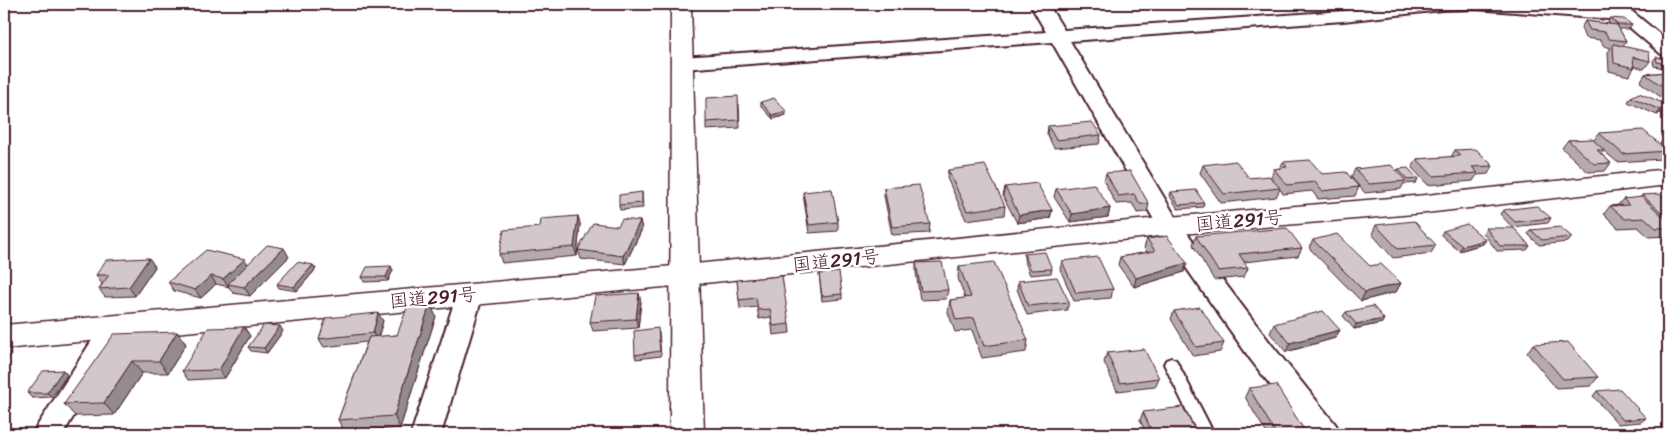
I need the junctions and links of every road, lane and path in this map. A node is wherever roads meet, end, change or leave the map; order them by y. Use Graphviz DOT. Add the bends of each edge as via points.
graph roads {
  1 [pos="681,4"];
  2 [pos="1039,4"];
  3 [pos="1612,4"];
  4 [pos="1627,15"];
  5 [pos="1058,35"];
  6 [pos="1668,50"];
  7 [pos="682,62"];
  8 [pos="1668,177"];
  9 [pos="1169,226"];
  10 [pos="685,276"];
  11 [pos="470,294"];
  12 [pos="114,327"];
  13 [pos="4,337"];
  14 [pos="1171,364"];
  15 [pos="47,434"];
  16 [pos="426,434"];
  17 [pos="687,434"];
  18 [pos="1206,434"];
  19 [pos="1325,434"];
  1 -- 7 [label="main road"];
  2 -- 5 [label="street"];
  3 -- 4 [label="street"];
  4 -- 5 [label="street" via="1476,4 1440,5 1343,16"];
  4 -- 6 [label="street"];
  5 -- 7 [label="street"];
  5 -- 9 [label="street"];
  7 -- 10 [label="main road"];
  8 -- 9 [label="main road, 国道291号" via="1426,204"];
  9 -- 10 [label="main road, 国道291号"];
  9 -- 19 [label="street"];
  10 -- 11 [label="main road, 国道291号"];
  10 -- 17 [label="main road"];
  11 -- 12 [label="main road, 国道291号"];
  11 -- 16 [label="street"];
  12 -- 13 [label="main road, 国道291号"];
  12 -- 15 [label="street"];
  14 -- 18 [label="lane"];
}
